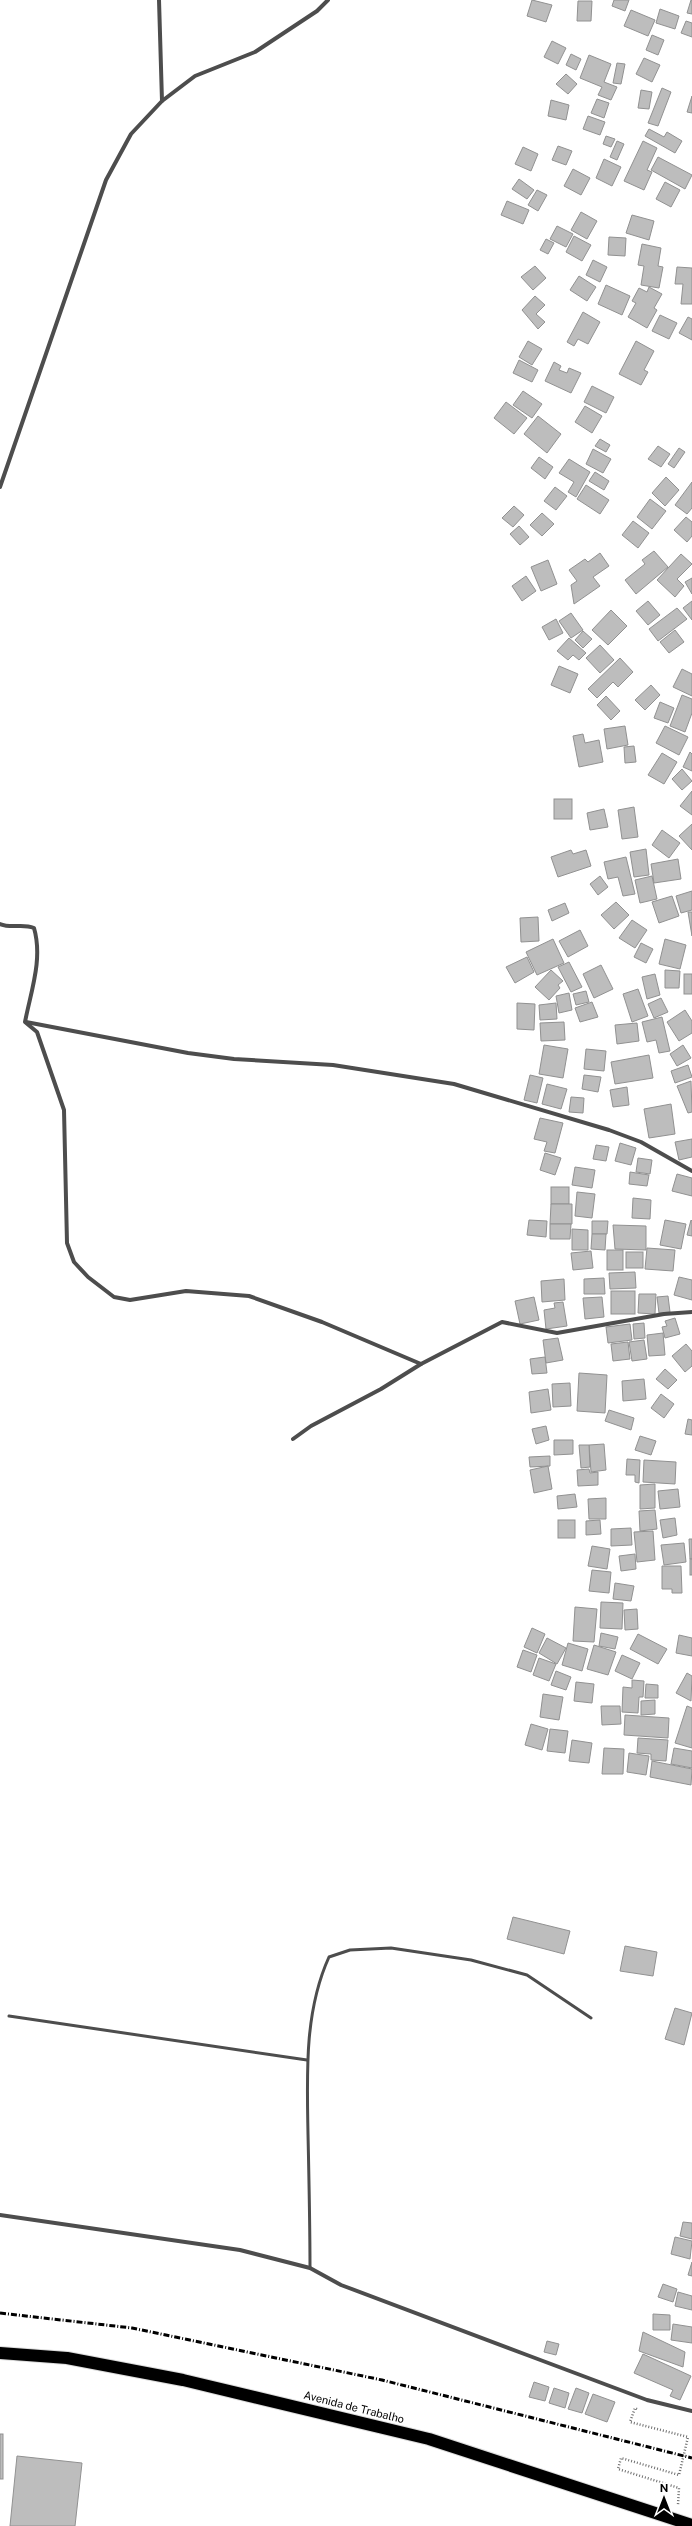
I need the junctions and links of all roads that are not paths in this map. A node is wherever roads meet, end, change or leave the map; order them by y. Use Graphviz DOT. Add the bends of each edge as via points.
graph roads {
  1 [pos="159,0"];
  2 [pos="328,0"];
  3 [pos="162,101"];
  4 [pos="0,487"];
  5 [pos="0,924"];
  6 [pos="25,1022"];
  7 [pos="692,1171"];
  8 [pos="692,1312"];
  9 [pos="421,1364"];
  10 [pos="293,1439"];
  11 [pos="9,2016"];
  12 [pos="591,2018"];
  13 [pos="307,2060"];
  14 [pos="0,2215"];
  15 [pos="310,2268"];
  16 [pos="0,2353"];
  17 [pos="692,2411"];
  18 [pos="677,2524"];
  19 [pos="692,2525"];
  1 -- 3 [label="street"];
  2 -- 3 [label="street" via="318,10 255,52 195,76"];
  3 -- 4 [label="street" via="131,134 106,180"];
  5 -- 6 [label="street" via="10,928 26,924 34,928 38,943 38,957"];
  6 -- 7 [label="street" via="188,1053 234,1059 333,1065 454,1084 609,1130 641,1142"];
  6 -- 9 [label="street" via="37,1032 64,1110 67,1243 74,1262 88,1277 114,1298 130,1300 186,1291 249,1296 322,1322"];
  8 -- 9 [label="street" via="664,1314 557,1333 502,1322"];
  9 -- 10 [label="street" via="381,1389 311,1426"];
  11 -- 13 [label="lane"];
  12 -- 13 [label="lane" via="527,1975 513,1971 471,1960 391,1948 350,1950 329,1957 320,1977 313,2003"];
  13 -- 15 [label="lane"];
  14 -- 15 [label="street" via="240,2250"];
  15 -- 17 [label="street" via="341,2286 647,2400"];
  16 -- 18 [label="highway, Avenida de Trabalho" via="67,2358 183,2380 429,2439"];
  18 -- 19 [label="highway, Avenida de Trabalho"];
}
